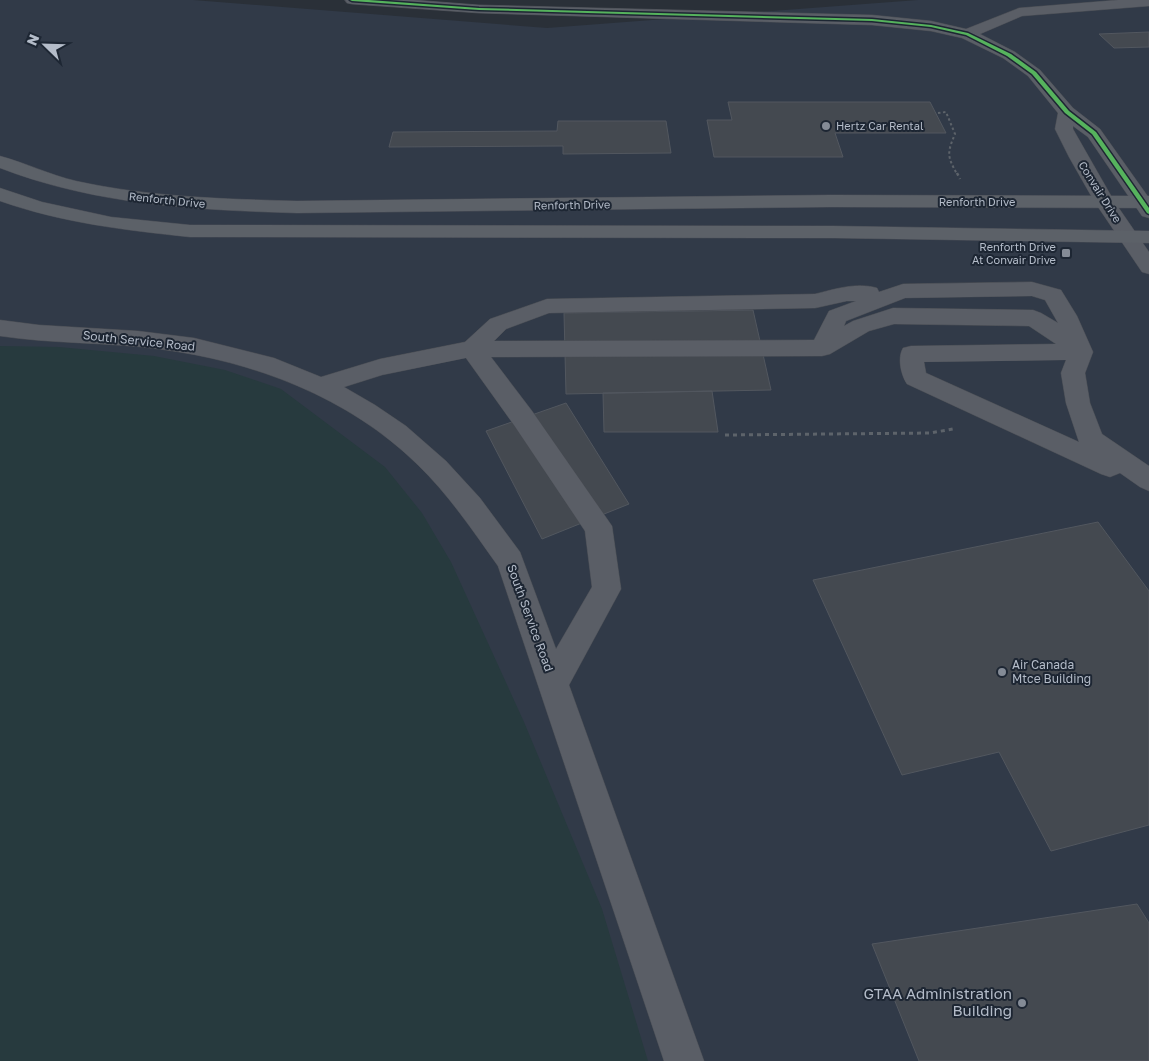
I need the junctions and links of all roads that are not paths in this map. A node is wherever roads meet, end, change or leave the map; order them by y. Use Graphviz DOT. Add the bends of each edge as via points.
graph roads {
  1 [pos="352,0"];
  2 [pos="1149,2"];
  3 [pos="967,34"];
  4 [pos="1066,112"];
  5 [pos="0,162"];
  6 [pos="0,194"];
  7 [pos="1104,201"];
  8 [pos="1147,206"];
  9 [pos="1139,237"];
  10 [pos="1149,267"];
  11 [pos="903,291"];
  12 [pos="0,328"];
  13 [pos="822,348"];
  14 [pos="472,349"];
  15 [pos="1080,352"];
  16 [pos="321,386"];
  17 [pos="1149,480"];
  18 [pos="553,684"];
  19 [pos="684,1061"];
  1 -- 3 [label="street" via="479,9 872,20 931,26"];
  2 -- 3 [label="street" via="1019,12"];
  3 -- 4 [label="street" via="1009,55 1034,73"];
  4 -- 7 [label="street, Convair Drive" via="1064,128"];
  4 -- 8 [label="street" via="1094,133"];
  5 -- 7 [label="main road, Renforth Drive" via="37,176 122,196 202,204 297,207"];
  6 -- 9 [label="main road" via="38,207 111,223 190,231 834,232"];
  7 -- 8 [label="main road, Renforth Drive"];
  7 -- 9 [label="street, Convair Drive"];
  9 -- 10 [label="street, Convair Drive"];
  11 -- 13 [label="street" via="837,316"];
  11 -- 14 [label="street" via="847,294 815,301 547,306 498,324"];
  11 -- 15 [label="street" via="1032,289 1053,295 1066,316"];
  12 -- 16 [label="street, South Service Road" via="158,340 204,348 262,364"];
  13 -- 14 [label="street"];
  13 -- 15 [label="street" via="861,326 893,316 1033,318 1054,330"];
  14 -- 16 [label="street" via="380,367"];
  14 -- 18 [label="street" via="598,526 607,589"];
  15 -- 17 [label="street" via="1073,372 1078,403 1091,440"];
  15 -- 17 [label="street" via="911,354 915,378 1098,463"];
  16 -- 18 [label="street, South Service Road" via="377,418 424,456 471,506 510,561"];
  18 -- 19 [label="street, South Service Road"];
}
